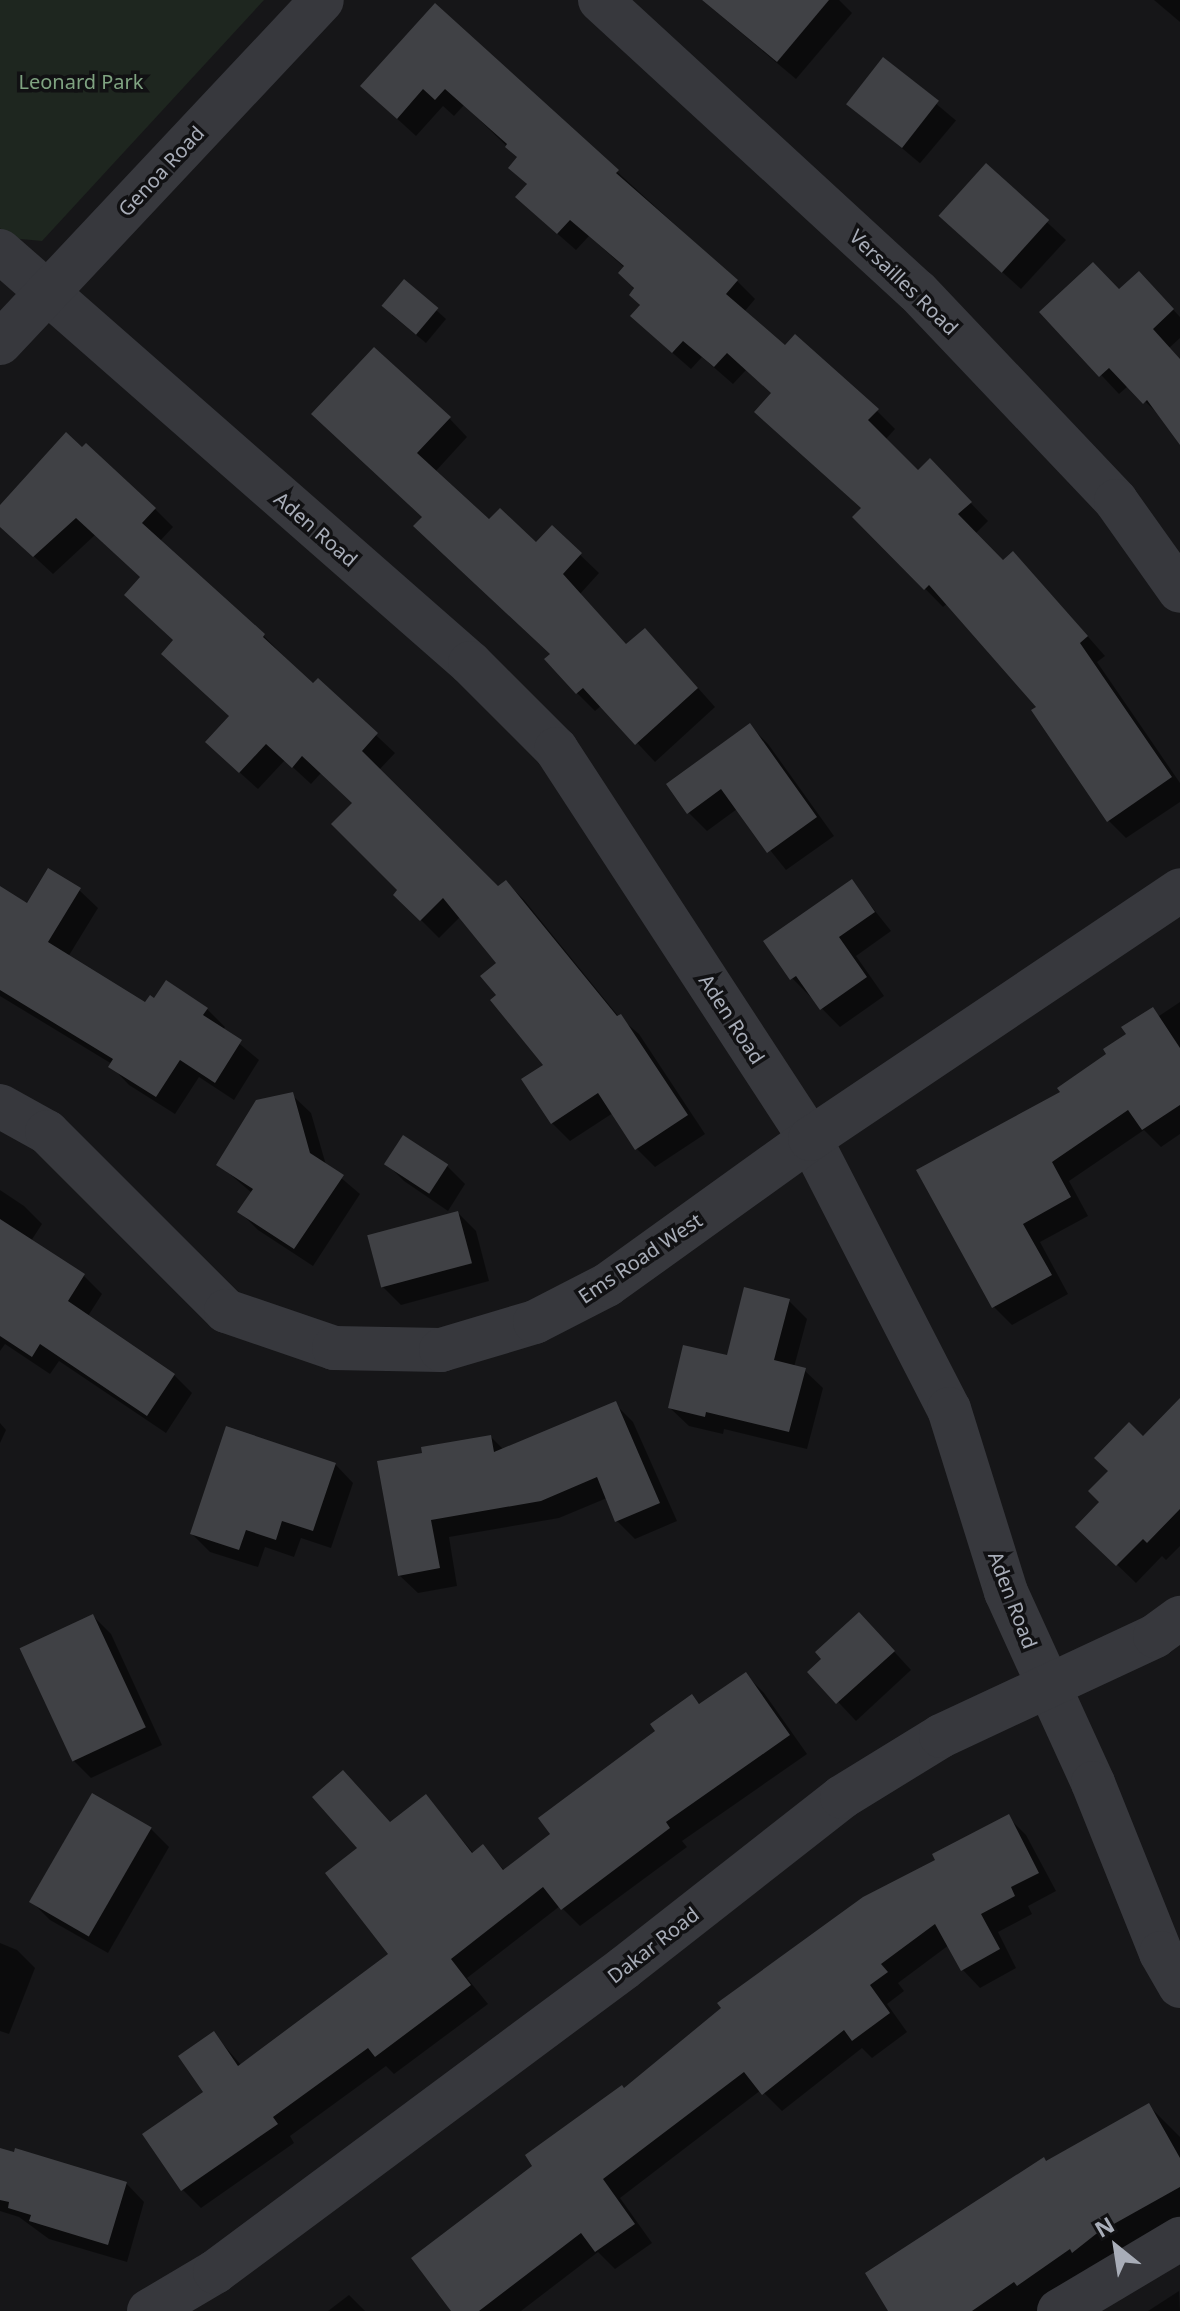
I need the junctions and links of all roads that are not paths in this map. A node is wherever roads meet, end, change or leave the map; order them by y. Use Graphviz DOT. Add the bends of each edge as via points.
graph roads {
  1 [pos="322,0"];
  2 [pos="600,0"];
  3 [pos="0,251"];
  4 [pos="46,293"];
  5 [pos="0,343"];
  6 [pos="1180,591"];
  7 [pos="1180,890"];
  8 [pos="0,1106"];
  9 [pos="810,1139"];
  10 [pos="1180,1618"];
  11 [pos="1049,1685"];
  12 [pos="1180,1986"];
  13 [pos="1180,2239"];
  14 [pos="149,2311"];
  15 [pos="1059,2311"];
  1 -- 4 [label="street, Genoa Road"];
  2 -- 6 [label="street, Versailles Road" via="917,291 1116,501"];
  3 -- 4 [label="street, Aden Road"];
  4 -- 5 [label="street, Genoa Road"];
  4 -- 9 [label="street, Aden Road" via="470,663 556,749"];
  7 -- 9 [label="street, Ems Road West"];
  8 -- 9 [label="street, Ems Road West" via="47,1132 226,1311 334,1348 441,1350 535,1322 607,1285"];
  9 -- 11 [label="street, Aden Road" via="949,1409 1006,1592"];
  10 -- 11 [label="street, Dakar Road" via="1155,1636"];
  11 -- 12 [label="street, Aden Road" via="1161,1953"];
  11 -- 14 [label="street, Dakar Road" via="941,1736 842,1797 624,1968 215,2272"];
  13 -- 15 [label="street"];
}
